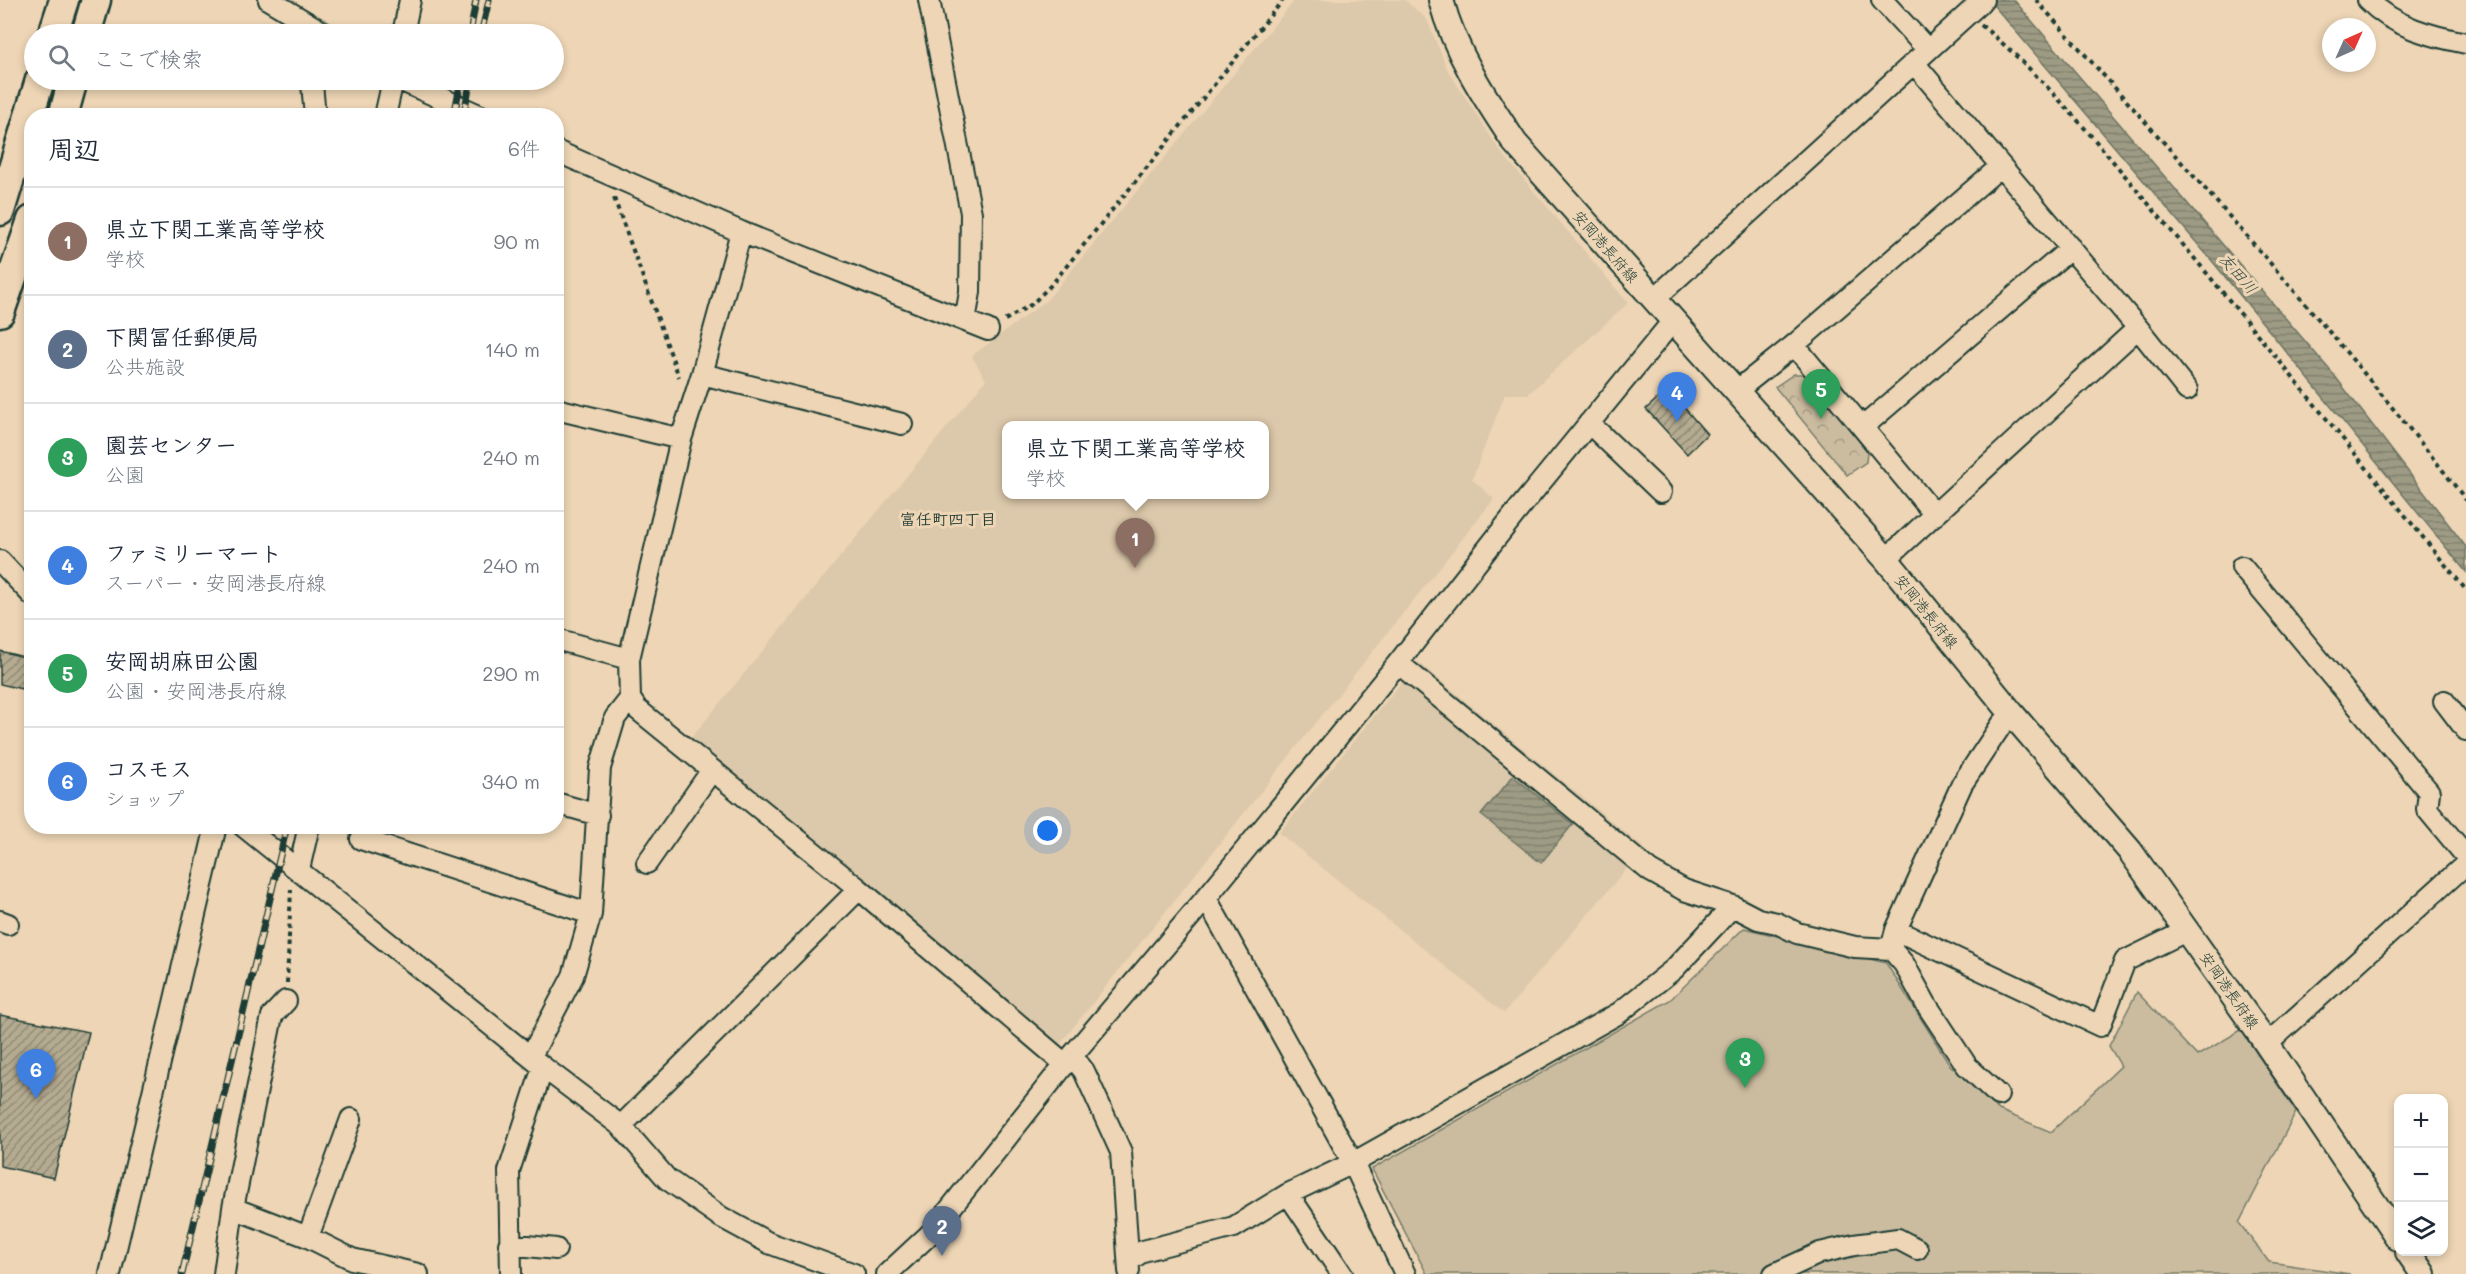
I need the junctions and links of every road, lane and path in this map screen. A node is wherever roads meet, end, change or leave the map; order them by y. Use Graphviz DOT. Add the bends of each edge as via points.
graph roads {
  1 [pos="64,0"];
  2 [pos="96,0"];
  3 [pos="269,0"];
  4 [pos="410,0"];
  5 [pos="929,0"];
  6 [pos="1283,0"];
  7 [pos="1441,0"];
  8 [pos="1882,0"];
  9 [pos="1983,0"];
  10 [pos="2036,0"];
  11 [pos="2368,0"];
  12 [pos="1967,14"];
  13 [pos="56,24"];
  14 [pos="89,24"];
  15 [pos="309,24"];
  16 [pos="405,24"];
  17 [pos="2466,43"];
  18 [pos="1921,56"];
  19 [pos="37,90"];
  20 [pos="70,90"];
  21 [pos="313,90"];
  22 [pos="391,90"];
  23 [pos="422,90"];
  24 [pos="31,108"];
  25 [pos="65,108"];
  26 [pos="314,108"];
  27 [pos="388,108"];
  28 [pos="463,108"];
  29 [pos="24,132"];
  30 [pos="564,155"];
  31 [pos="2001,166"];
  32 [pos="606,175"];
  33 [pos="0,211"];
  34 [pos="741,232"];
  35 [pos="24,243"];
  36 [pos="2071,248"];
  37 [pos="1653,300"];
  38 [pos="0,312"];
  39 [pos="965,321"];
  40 [pos="1672,322"];
  41 [pos="2138,328"];
  42 [pos="988,330"];
  43 [pos="1794,345"];
  44 [pos="702,375"];
  45 [pos="2187,390"];
  46 [pos="1735,392"];
  47 [pos="691,410"];
  48 [pos="564,411"];
  49 [pos="1589,423"];
  50 [pos="902,424"];
  51 [pos="1863,427"];
  52 [pos="681,440"];
  53 [pos="1661,492"];
  54 [pos="2466,500"];
  55 [pos="1935,515"];
  56 [pos="1886,559"];
  57 [pos="0,561"];
  58 [pos="2242,567"];
  59 [pos="24,586"];
  60 [pos="2466,590"];
  61 [pos="564,641"];
  62 [pos="629,659"];
  63 [pos="1398,663"];
  64 [pos="630,699"];
  65 [pos="2445,701"];
  66 [pos="2013,715"];
  67 [pos="2466,730"];
  68 [pos="712,770"];
  69 [pos="564,805"];
  70 [pos="598,815"];
  71 [pos="214,834"];
  72 [pos="253,834"];
  73 [pos="307,834"];
  74 [pos="361,839"];
  75 [pos="2466,856"];
  76 [pos="647,864"];
  77 [pos="2466,864"];
  78 [pos="298,869"];
  79 [pos="859,889"];
  80 [pos="1206,898"];
  81 [pos="1733,906"];
  82 [pos="591,914"];
  83 [pos="2188,930"];
  84 [pos="1893,940"];
  85 [pos="286,1001"];
  86 [pos="2267,1044"];
  87 [pos="1068,1060"];
  88 [pos="537,1062"];
  89 [pos="1998,1095"];
  90 [pos="351,1119"];
  91 [pos="621,1126"];
  92 [pos="1353,1163"];
  93 [pos="1288,1194"];
  94 [pos="234,1208"];
  95 [pos="2394,1232"];
  96 [pos="308,1237"];
  97 [pos="509,1244"];
  98 [pos="556,1249"];
  99 [pos="1917,1250"];
  100 [pos="2411,1256"];
  101 [pos="350,1266"];
  102 [pos="1129,1267"];
  103 [pos="110,1274"];
  104 [pos="224,1274"];
  105 [pos="418,1274"];
  106 [pos="511,1274"];
  107 [pos="855,1274"];
  108 [pos="887,1274"];
  109 [pos="1342,1274"];
  110 [pos="1405,1274"];
  111 [pos="1774,1274"];
  112 [pos="2423,1274"];
  1 -- 13 [label="highway"];
  2 -- 14 [label="highway"];
  3 -- 15 [label="street"];
  4 -- 16 [label="street"];
  5 -- 39 [label="street" via="971,213"];
  6 -- 42 [label="path" via="1052,284 1032,304"];
  7 -- 37 [label="main road, 安岡港長府線" via="1477,85 1515,143"];
  8 -- 18 [label="street"];
  9 -- 12 [label="street"];
  10 -- 54 [label="path" via="2223,209"];
  11 -- 17 [label="street" via="2401,25"];
  12 -- 18 [label="street"];
  12 -- 60 [label="path" via="2018,55 2088,132"];
  18 -- 31 [label="street"];
  18 -- 37 [label="street"];
  19 -- 24 [label="highway"];
  20 -- 25 [label="highway"];
  21 -- 26 [label="street"];
  22 -- 27 [label="street"];
  23 -- 28 [label="street"];
  29 -- 33 [label="highway"];
  30 -- 32 [label="street"];
  31 -- 36 [label="street"];
  31 -- 43 [label="street"];
  32 -- 34 [label="street"];
  32 -- 47 [label="path"];
  34 -- 39 [label="street"];
  34 -- 44 [label="street"];
  35 -- 38 [label="highway"];
  36 -- 41 [label="street"];
  36 -- 51 [label="street"];
  37 -- 40 [label="main road, 安岡港長府線"];
  39 -- 42 [label="street"];
  40 -- 46 [label="main road, 安岡港長府線"];
  40 -- 49 [label="street"];
  41 -- 45 [label="street"];
  41 -- 55 [label="street"];
  43 -- 46 [label="street"];
  43 -- 51 [label="street"];
  44 -- 47 [label="street"];
  44 -- 50 [label="street"];
  46 -- 56 [label="main road, 安岡港長府線"];
  47 -- 52 [label="street"];
  48 -- 52 [label="street"];
  49 -- 53 [label="street"];
  49 -- 63 [label="street"];
  51 -- 55 [label="street"];
  52 -- 62 [label="street"];
  55 -- 56 [label="street"];
  56 -- 66 [label="main road, 安岡港長府線"];
  57 -- 59 [label="street"];
  58 -- 75 [label="street" via="2303,656 2429,792 2427,809"];
  61 -- 62 [label="street"];
  62 -- 64 [label="street"];
  63 -- 80 [label="street"];
  63 -- 81 [label="street" via="1650,871 1684,890"];
  64 -- 68 [label="street"];
  64 -- 70 [label="street" via="615,718 600,768"];
  65 -- 67 [label="street"];
  66 -- 83 [label="main road, 安岡港長府線" via="2130,851"];
  66 -- 84 [label="street" via="2002,724 1962,784"];
  68 -- 76 [label="street"];
  68 -- 79 [label="street"];
  69 -- 70 [label="street"];
  70 -- 82 [label="street"];
  71 -- 103 [label="street"];
  72 -- 78 [label="street"];
  73 -- 78 [label="street"];
  74 -- 82 [label="street"];
  77 -- 86 [label="street"];
  78 -- 85 [label="path" via="290,893"];
  78 -- 88 [label="street"];
  79 -- 87 [label="street"];
  79 -- 91 [label="street"];
  80 -- 87 [label="street"];
  80 -- 92 [label="street"];
  81 -- 84 [label="street" via="1797,933 1856,947"];
  81 -- 92 [label="street" via="1674,969 1619,1013"];
  82 -- 88 [label="street" via="573,976"];
  83 -- 84 [label="street" via="2125,961 2100,1026"];
  83 -- 86 [label="main road, 安岡港長府線"];
  84 -- 89 [label="street" via="1932,1014 1967,1066"];
  85 -- 94 [label="street" via="272,1016"];
  86 -- 95 [label="main road, 安岡港長府線"];
  87 -- 102 [label="street" via="1084,1071 1121,1152"];
  87 -- 108 [label="street" via="930,1234"];
  88 -- 91 [label="street"];
  88 -- 97 [label="street" via="509,1171"];
  90 -- 96 [label="street"];
  91 -- 107 [label="street" via="667,1179 721,1217 769,1243"];
  92 -- 93 [label="street"];
  92 -- 110 [label="street"];
  93 -- 102 [label="street" via="1234,1227 1143,1251"];
  93 -- 109 [label="street"];
  94 -- 96 [label="street"];
  94 -- 104 [label="street"];
  96 -- 101 [label="street"];
  97 -- 98 [label="street"];
  97 -- 106 [label="street"];
  99 -- 111 [label="street" via="1898,1239 1854,1245 1821,1253"];
  100 -- 112 [label="main road"];
  101 -- 105 [label="street"];
}
